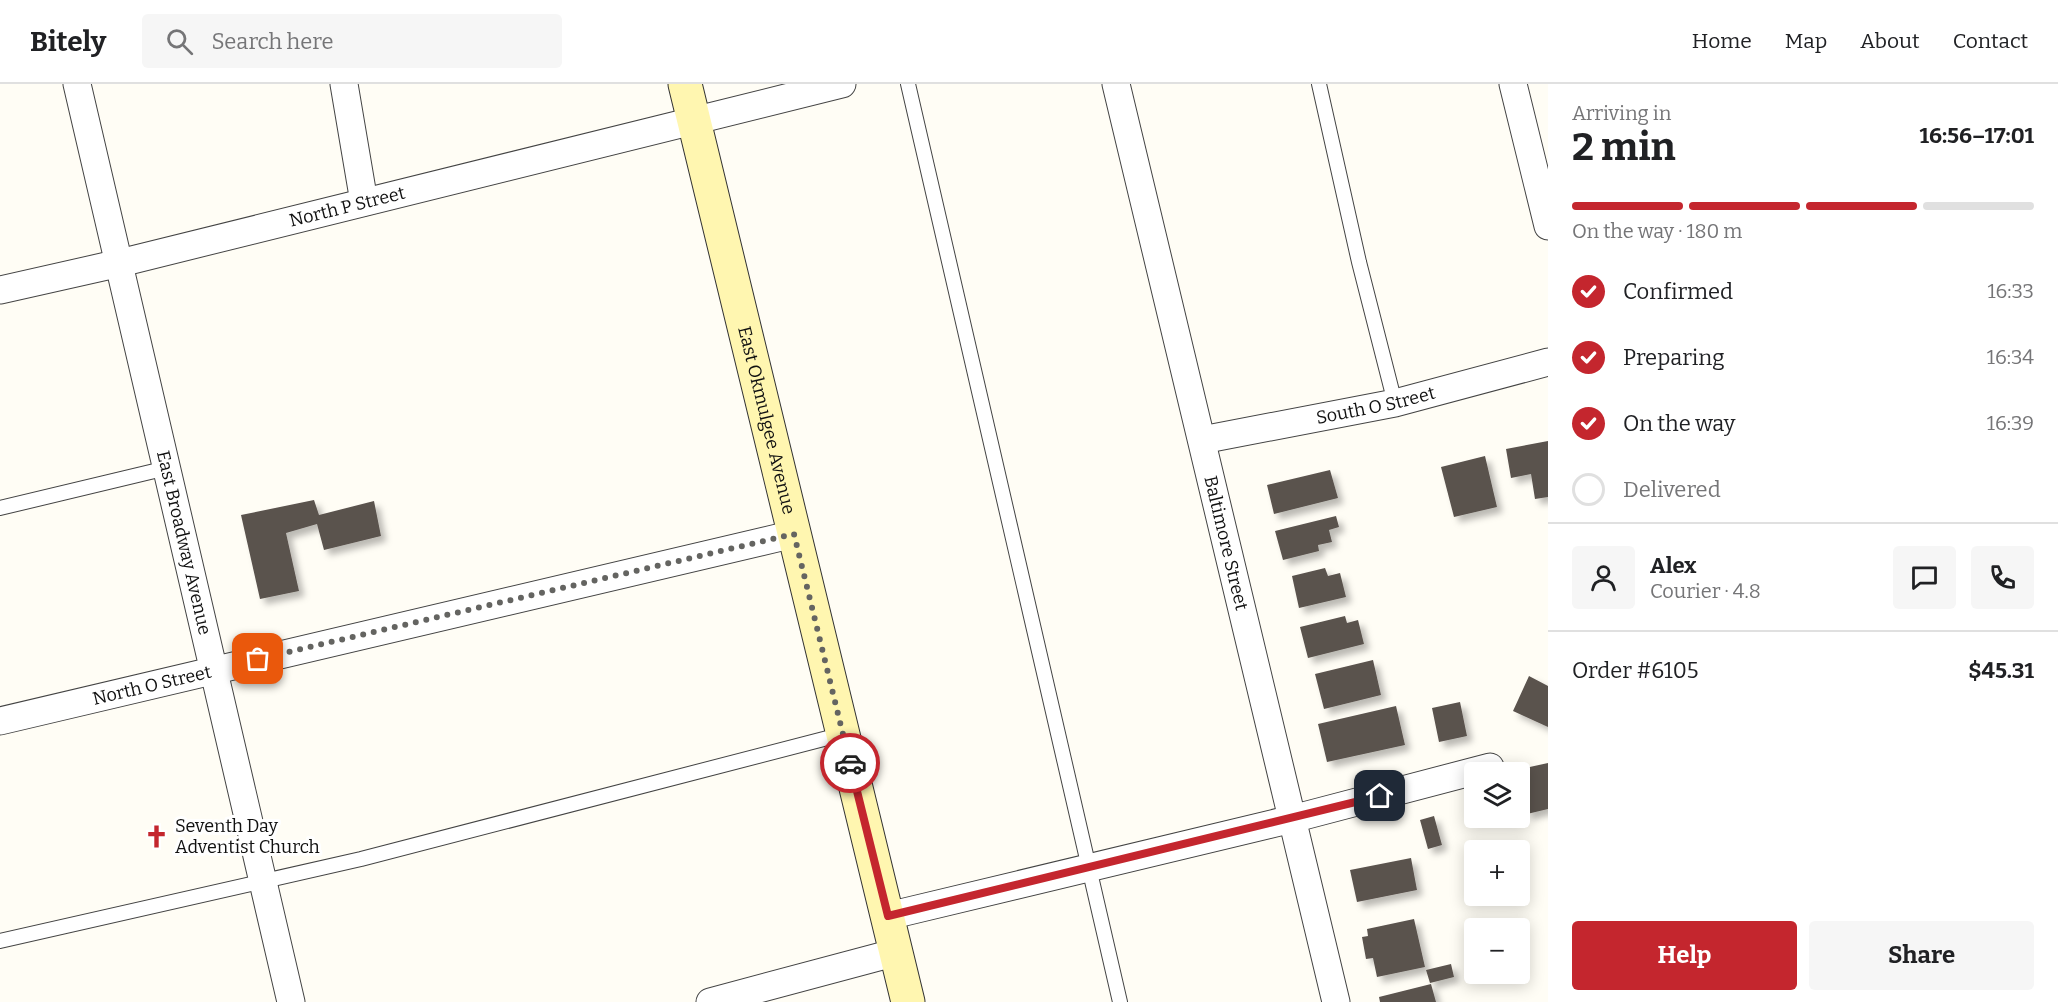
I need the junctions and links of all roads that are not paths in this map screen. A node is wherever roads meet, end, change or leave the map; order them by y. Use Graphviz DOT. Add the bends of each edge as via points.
graph roads {
  1 [pos="77,84"];
  2 [pos="344,84"];
  3 [pos="685,84"];
  4 [pos="842,84"];
  5 [pos="908,84"];
  6 [pos="1116,84"];
  7 [pos="1319,84"];
  8 [pos="1513,84"];
  9 [pos="693,119"];
  10 [pos="364,202"];
  11 [pos="1548,226"];
  12 [pos="120,263"];
  13 [pos="0,290"];
  14 [pos="1548,362"];
  15 [pos="1395,403"];
  16 [pos="1202,440"];
  17 [pos="167,468"];
  18 [pos="0,508"];
  19 [pos="794,534"];
  20 [pos="213,669"];
  21 [pos="0,721"];
  22 [pos="843,734"];
  23 [pos="1464,774"];
  24 [pos="1292,819"];
  25 [pos="1088,868"];
  26 [pos="262,881"];
  27 [pos="888,916"];
  28 [pos="0,941"];
  29 [pos="897,952"];
  30 [pos="291,1002"];
  31 [pos="710,1002"];
  32 [pos="908,1002"];
  33 [pos="1120,1002"];
  34 [pos="1336,1002"];
  1 -- 12 [label="street, East Broadway Avenue"];
  2 -- 10 [label="street"];
  3 -- 9 [label="main road, East Okmulgee Avenue"];
  4 -- 9 [label="street, North P Street"];
  5 -- 25 [label="lane"];
  6 -- 16 [label="street, Baltimore Street"];
  7 -- 15 [label="lane"];
  8 -- 11 [label="street"];
  9 -- 10 [label="street, North P Street"];
  9 -- 19 [label="main road, East Okmulgee Avenue"];
  10 -- 12 [label="street, North P Street"];
  12 -- 13 [label="street, North P Street"];
  12 -- 17 [label="street, East Broadway Avenue"];
  14 -- 15 [label="street, South O Street"];
  15 -- 16 [label="street, South O Street"];
  16 -- 24 [label="street, Baltimore Street"];
  17 -- 18 [label="lane"];
  17 -- 20 [label="street, East Broadway Avenue"];
  19 -- 20 [label="street, North O Street"];
  19 -- 22 [label="main road, East Okmulgee Avenue"];
  20 -- 21 [label="street, North O Street"];
  20 -- 26 [label="street, East Broadway Avenue"];
  22 -- 26 [label="lane"];
  22 -- 27 [label="main road, East Okmulgee Avenue"];
  23 -- 24 [label="street"];
  24 -- 25 [label="street"];
  24 -- 34 [label="street, Baltimore Street"];
  25 -- 27 [label="street"];
  25 -- 33 [label="lane"];
  26 -- 28 [label="lane"];
  26 -- 30 [label="street, East Broadway Avenue"];
  27 -- 29 [label="main road, East Okmulgee Avenue"];
  29 -- 31 [label="street"];
  29 -- 32 [label="main road, East Okmulgee Avenue"];
}
